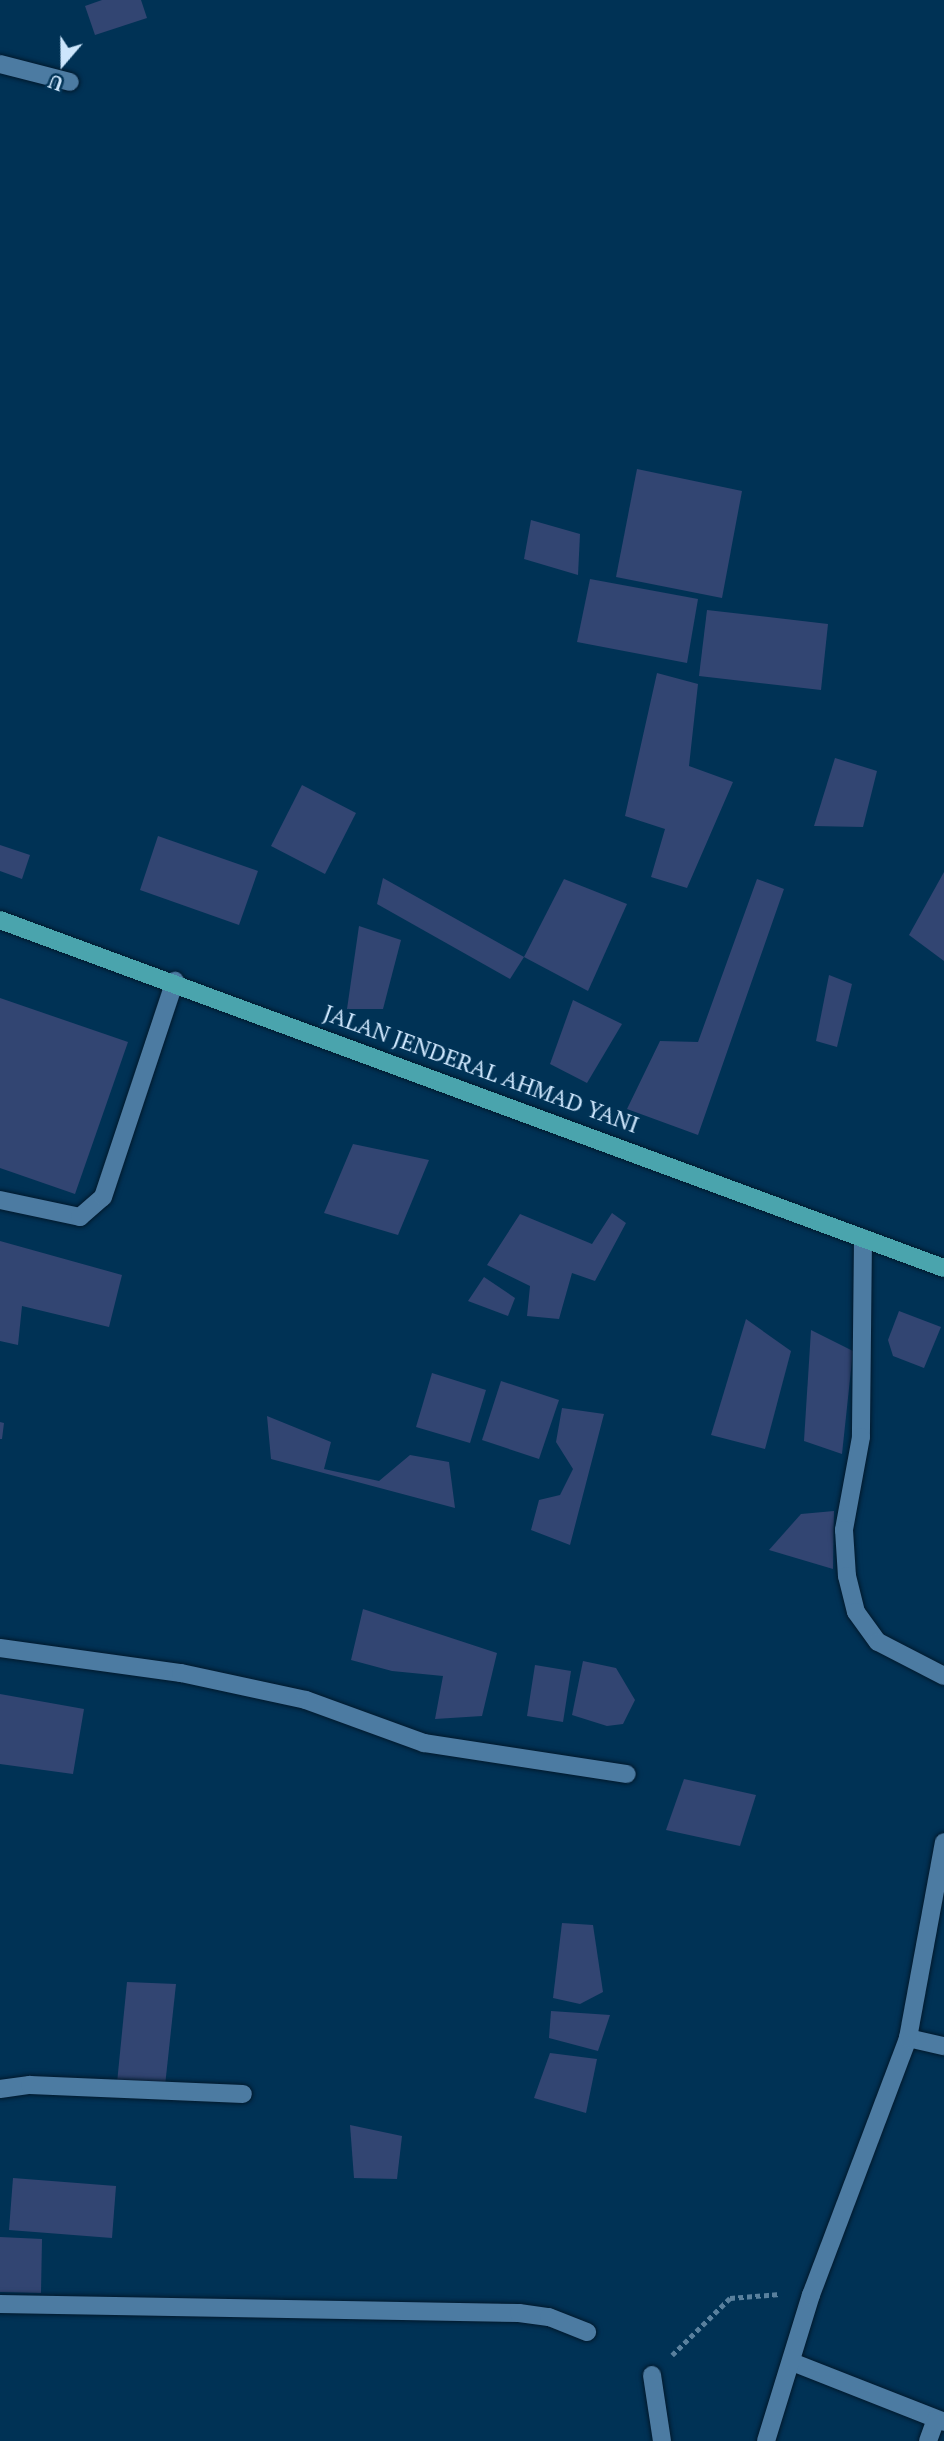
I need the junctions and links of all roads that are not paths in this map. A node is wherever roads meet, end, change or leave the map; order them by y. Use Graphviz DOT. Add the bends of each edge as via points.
graph roads {
  1 [pos="0,64"];
  2 [pos="70,82"];
  3 [pos="0,920"];
  4 [pos="175,981"];
  5 [pos="0,1200"];
  6 [pos="863,1238"];
  7 [pos="944,1268"];
  8 [pos="0,1648"];
  9 [pos="944,1676"];
  10 [pos="627,1774"];
  11 [pos="944,1842"];
  12 [pos="908,2038"];
  13 [pos="944,2046"];
  14 [pos="0,2089"];
  15 [pos="243,2094"];
  16 [pos="0,2304"];
  17 [pos="587,2333"];
  18 [pos="792,2362"];
  19 [pos="652,2375"];
  20 [pos="940,2420"];
  21 [pos="662,2441"];
  22 [pos="766,2441"];
  23 [pos="928,2441"];
  1 -- 2 [label="street"];
  3 -- 4 [label="main road, JALAN JENDERAL AHMAD YANI"];
  4 -- 5 [label="street" via="103,1197 80,1217"];
  4 -- 6 [label="main road, JALAN JENDERAL AHMAD YANI"];
  6 -- 7 [label="main road, JALAN JENDERAL AHMAD YANI"];
  6 -- 9 [label="street" via="861,1437 845,1530 847,1576 856,1612 878,1642"];
  8 -- 10 [label="street" via="181,1673 306,1700 424,1743"];
  11 -- 12 [label="street"];
  12 -- 13 [label="street"];
  12 -- 18 [label="street" via="811,2295"];
  14 -- 15 [label="street" via="30,2085"];
  16 -- 17 [label="street" via="519,2313 549,2317"];
  18 -- 20 [label="street"];
  18 -- 22 [label="street"];
  19 -- 21 [label="street"];
  20 -- 23 [label="street"];
}
